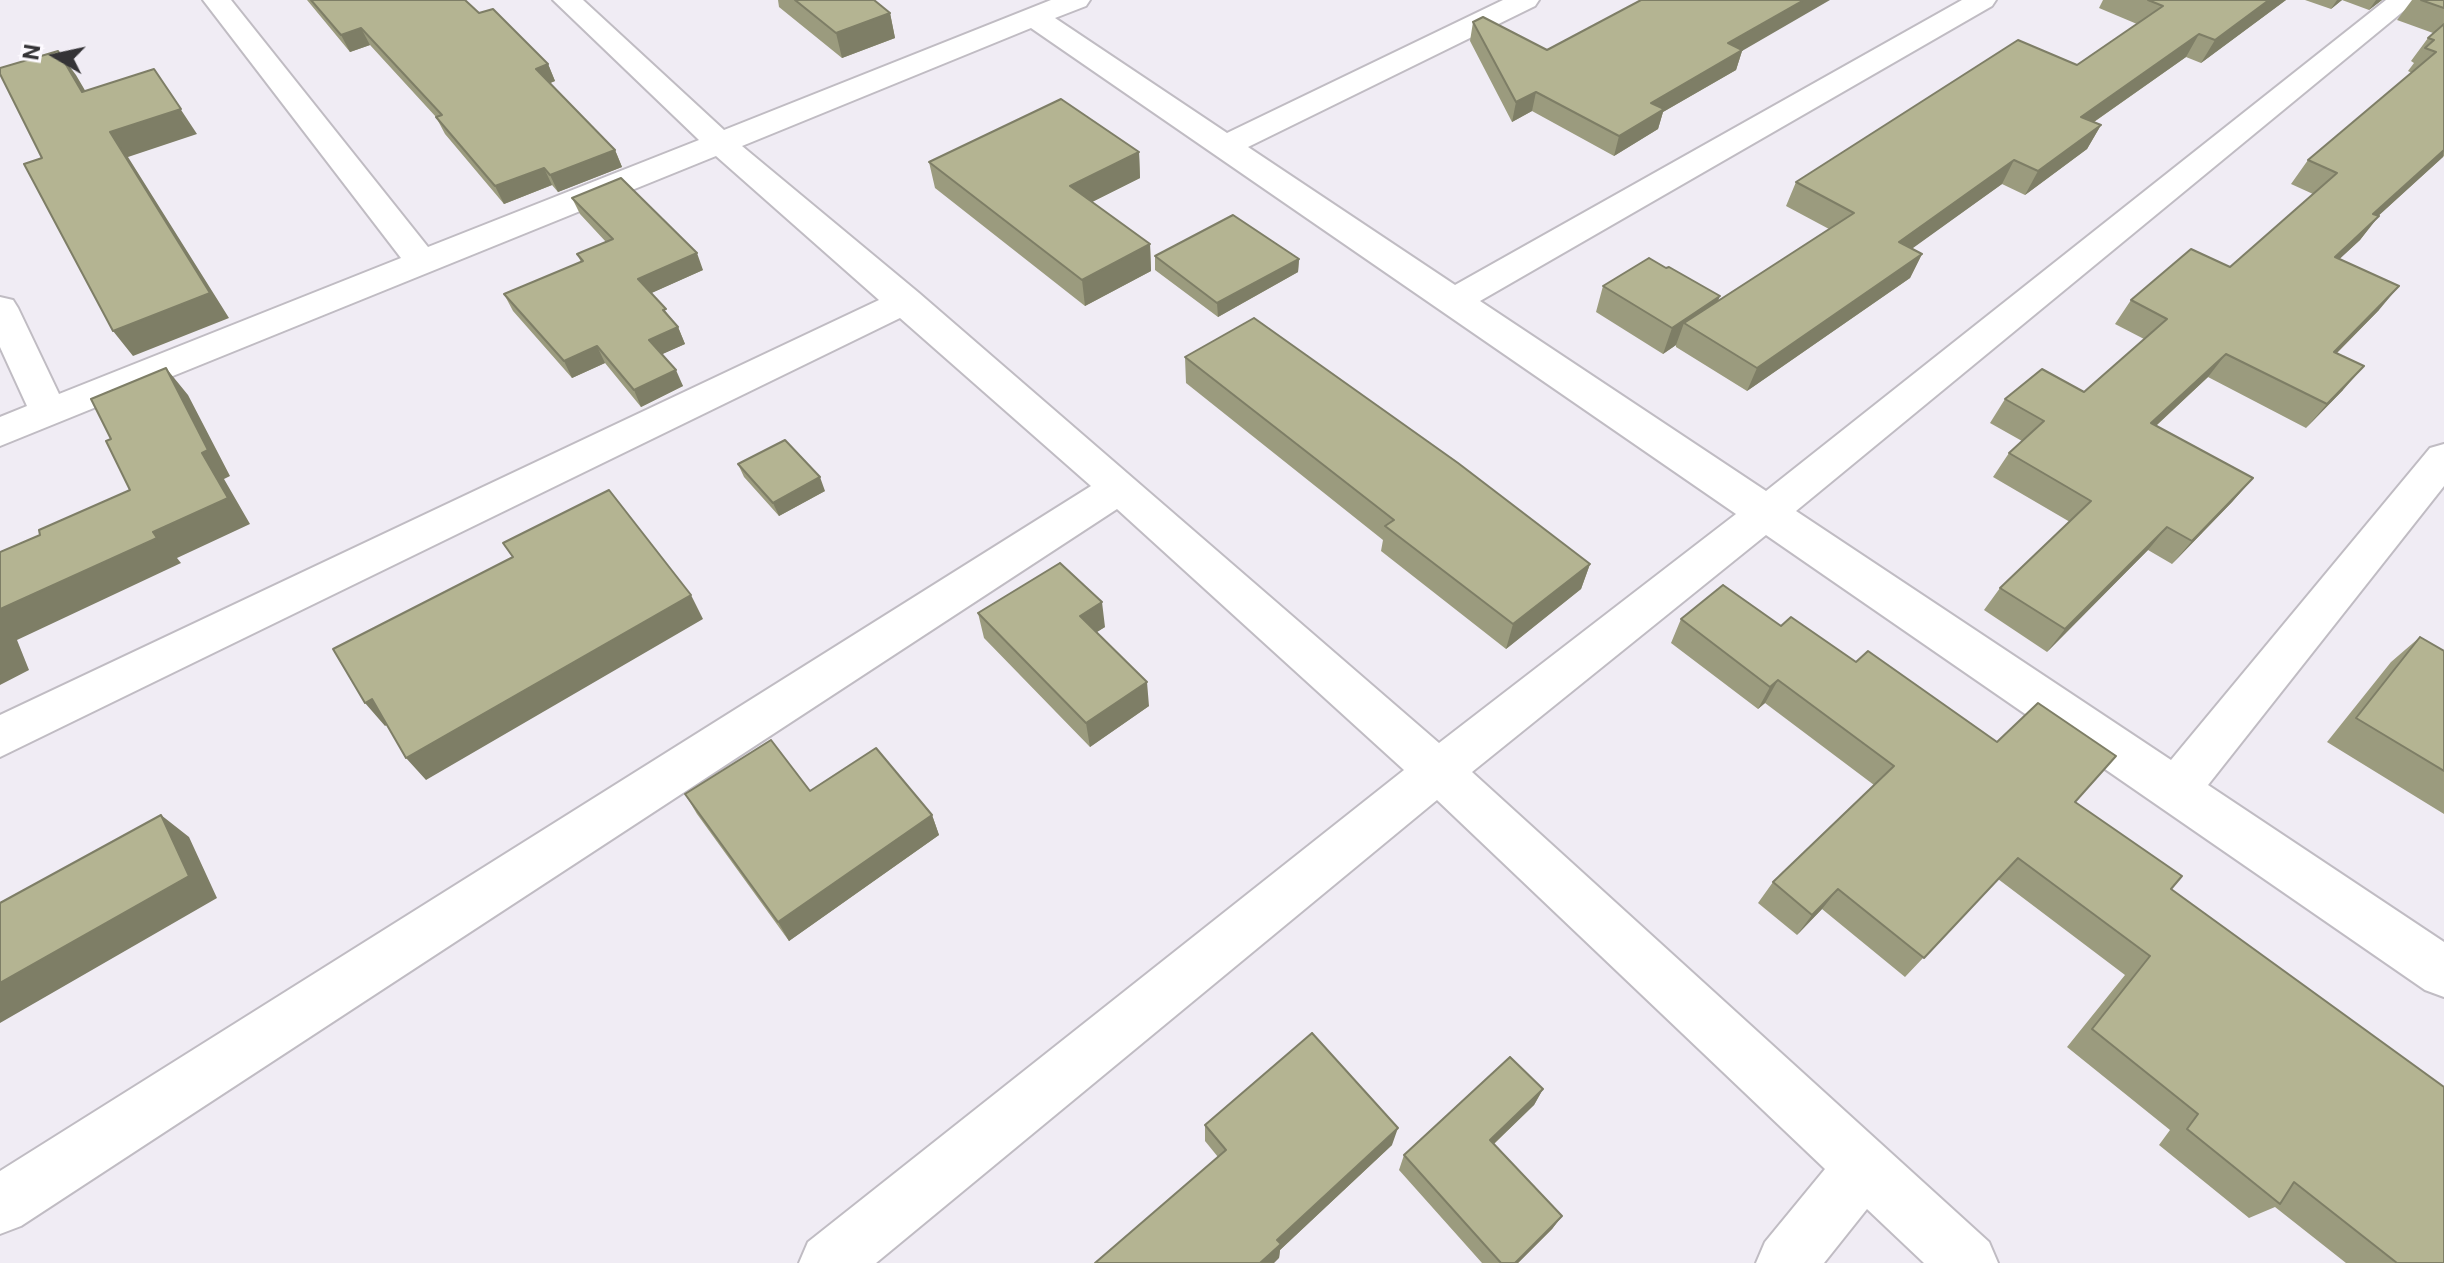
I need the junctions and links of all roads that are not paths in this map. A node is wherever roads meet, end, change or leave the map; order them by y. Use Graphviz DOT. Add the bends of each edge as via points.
graph roads {
  1 [pos="217,0"];
  2 [pos="567,0"];
  3 [pos="1076,0"];
  4 [pos="1525,0"];
  5 [pos="1982,0"];
  6 [pos="2403,0"];
  7 [pos="1034,17"];
  8 [pos="720,143"];
  9 [pos="1225,146"];
  10 [pos="423,264"];
  11 [pos="906,301"];
  12 [pos="1453,301"];
  13 [pos="0,308"];
  14 [pos="49,413"];
  15 [pos="0,432"];
  16 [pos="2444,458"];
  17 [pos="1119,488"];
  18 [pos="1765,514"];
  19 [pos="0,737"];
  20 [pos="1438,771"];
  21 [pos="2174,791"];
  22 [pos="2444,972"];
  23 [pos="1863,1168"];
  24 [pos="0,1205"];
  25 [pos="829,1263"];
  26 [pos="1786,1263"];
  27 [pos="1968,1263"];
  1 -- 10 [label="street"];
  2 -- 8 [label="street"];
  3 -- 7 [label="street"];
  4 -- 9 [label="street"];
  5 -- 12 [label="street"];
  6 -- 18 [label="street"];
  7 -- 8 [label="street"];
  7 -- 9 [label="street"];
  8 -- 10 [label="street"];
  8 -- 11 [label="street"];
  9 -- 12 [label="street"];
  10 -- 14 [label="street"];
  11 -- 17 [label="street"];
  11 -- 19 [label="street"];
  12 -- 18 [label="street"];
  13 -- 14 [label="street"];
  14 -- 15 [label="street"];
  16 -- 21 [label="street"];
  17 -- 20 [label="street"];
  17 -- 24 [label="street"];
  18 -- 20 [label="street"];
  18 -- 21 [label="street"];
  20 -- 23 [label="street"];
  20 -- 25 [label="street"];
  21 -- 22 [label="street"];
  23 -- 26 [label="street"];
  23 -- 27 [label="street"];
}
